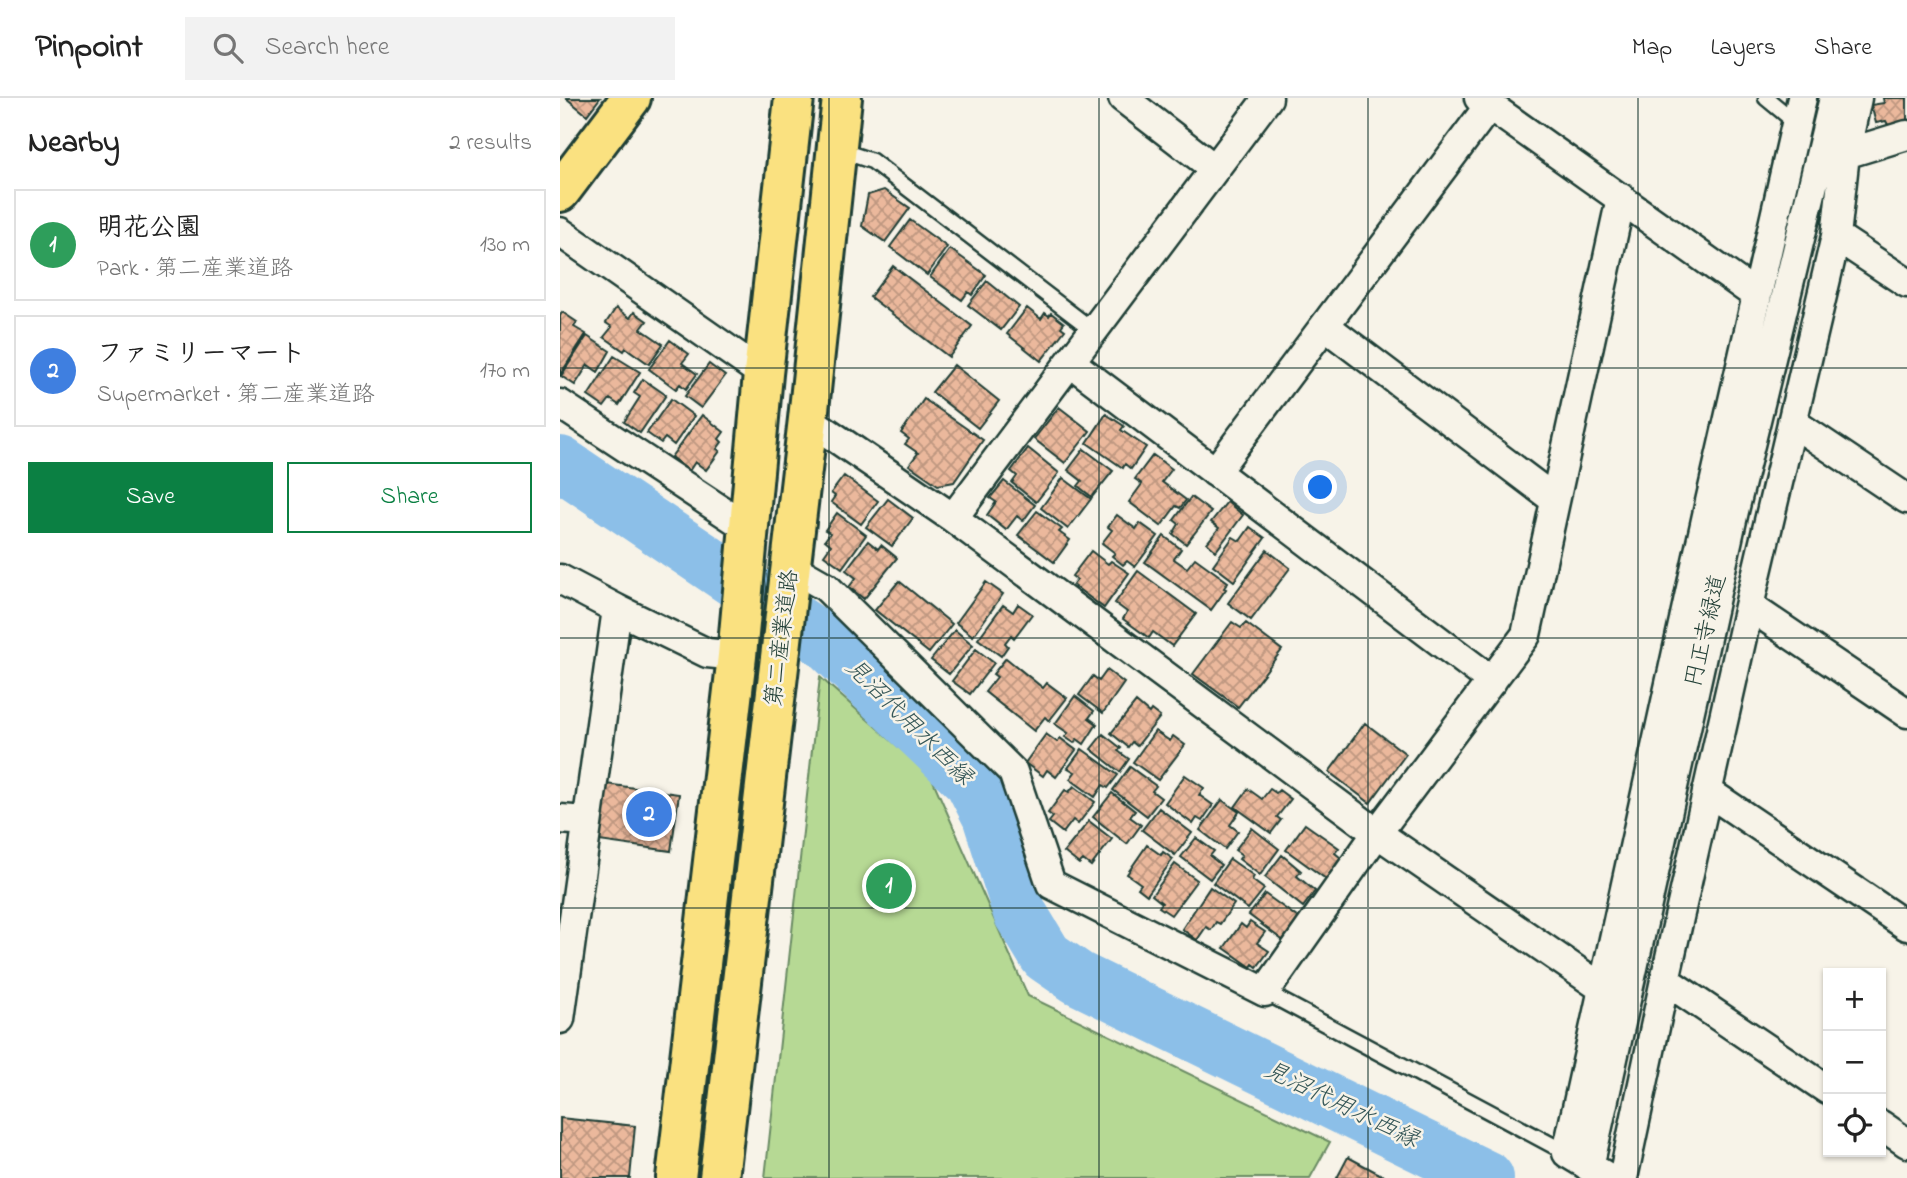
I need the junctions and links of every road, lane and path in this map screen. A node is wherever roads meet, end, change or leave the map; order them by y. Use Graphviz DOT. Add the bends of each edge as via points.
graph roads {
  1 [pos="631,98"];
  2 [pos="794,98"];
  3 [pos="842,98"];
  4 [pos="1123,98"];
  5 [pos="1268,98"];
  6 [pos="1766,98"];
  7 [pos="1834,98"];
  8 [pos="1857,98"];
  9 [pos="1484,102"];
  10 [pos="1799,110"];
  11 [pos="1907,135"];
  12 [pos="837,150"];
  13 [pos="1845,154"];
  14 [pos="1215,169"];
  15 [pos="560,192"];
  16 [pos="1621,198"];
  17 [pos="560,232"];
  18 [pos="1836,236"];
  19 [pos="1907,283"];
  20 [pos="1756,295"];
  21 [pos="1325,326"];
  22 [pos="1094,331"];
  23 [pos="1070,362"];
  24 [pos="763,374"];
  25 [pos="560,404"];
  26 [pos="808,419"];
  27 [pos="1792,422"];
  28 [pos="1215,472"];
  29 [pos="1907,499"];
  30 [pos="1555,500"];
  31 [pos="1721,509"];
  32 [pos="953,518"];
  33 [pos="1770,518"];
  34 [pos="748,528"];
  35 [pos="560,579"];
  36 [pos="789,582"];
  37 [pos="1749,606"];
  38 [pos="617,610"];
  39 [pos="737,656"];
  40 [pos="1492,681"];
  41 [pos="1907,713"];
  42 [pos="1707,791"];
  43 [pos="574,820"];
  44 [pos="1377,833"];
  45 [pos="1907,926"];
  46 [pos="564,963"];
  47 [pos="1665,981"];
  48 [pos="1602,988"];
  49 [pos="1265,992"];
  50 [pos="560,1019"];
  51 [pos="1823,1087"];
  52 [pos="1886,1128"];
  53 [pos="1907,1143"];
  54 [pos="1588,1166"];
  55 [pos="676,1178"];
  56 [pos="719,1178"];
  57 [pos="1623,1178"];
  1 -- 15 [label="main road"];
  2 -- 24 [label="main road, 第二産業道路"];
  3 -- 12 [label="main road, 第二産業道路"];
  4 -- 14 [label="street"];
  5 -- 14 [label="street"];
  6 -- 10 [label="lane"];
  7 -- 31 [label="street, 円正寺緑道"];
  8 -- 13 [label="street"];
  9 -- 16 [label="street"];
  9 -- 21 [label="street"];
  10 -- 20 [label="street"];
  11 -- 13 [label="street"];
  12 -- 22 [label="lane" via="872,161"];
  12 -- 26 [label="main road, 第二産業道路"];
  13 -- 18 [label="street"];
  14 -- 22 [label="street"];
  16 -- 20 [label="street"];
  16 -- 30 [label="street"];
  17 -- 24 [label="street"];
  18 -- 19 [label="street"];
  18 -- 27 [label="street"];
  20 -- 31 [label="street"];
  21 -- 28 [label="street"];
  21 -- 30 [label="street"];
  22 -- 23 [label="street"];
  23 -- 28 [label="street"];
  23 -- 32 [label="street"];
  24 -- 34 [label="main road, 第二産業道路"];
  25 -- 34 [label="street"];
  26 -- 32 [label="street"];
  26 -- 36 [label="main road, 第二産業道路"];
  27 -- 29 [label="street"];
  27 -- 33 [label="street"];
  28 -- 40 [label="street"];
  30 -- 40 [label="street" via="1526,635"];
  31 -- 33 [label="street"];
  31 -- 48 [label="street"];
  31 -- 54 [label="street, 円正寺緑道"];
  32 -- 44 [label="street"];
  33 -- 37 [label="street"];
  34 -- 39 [label="main road, 第二産業道路"];
  35 -- 38 [label="street"];
  36 -- 49 [label="street" via="826,587 1013,772 1051,884"];
  36 -- 56 [label="main road, 第二産業道路"];
  37 -- 41 [label="street"];
  37 -- 42 [label="street"];
  38 -- 39 [label="street" via="707,653"];
  38 -- 43 [label="street"];
  39 -- 55 [label="main road, 第二産業道路"];
  40 -- 44 [label="street"];
  42 -- 45 [label="street"];
  42 -- 47 [label="street"];
  43 -- 46 [label="street"];
  44 -- 48 [label="street"];
  44 -- 49 [label="street"];
  46 -- 50 [label="street"];
  47 -- 51 [label="street"];
  47 -- 57 [label="street"];
  48 -- 54 [label="street"];
  49 -- 54 [label="lane"];
  52 -- 53 [label="street"];
}
